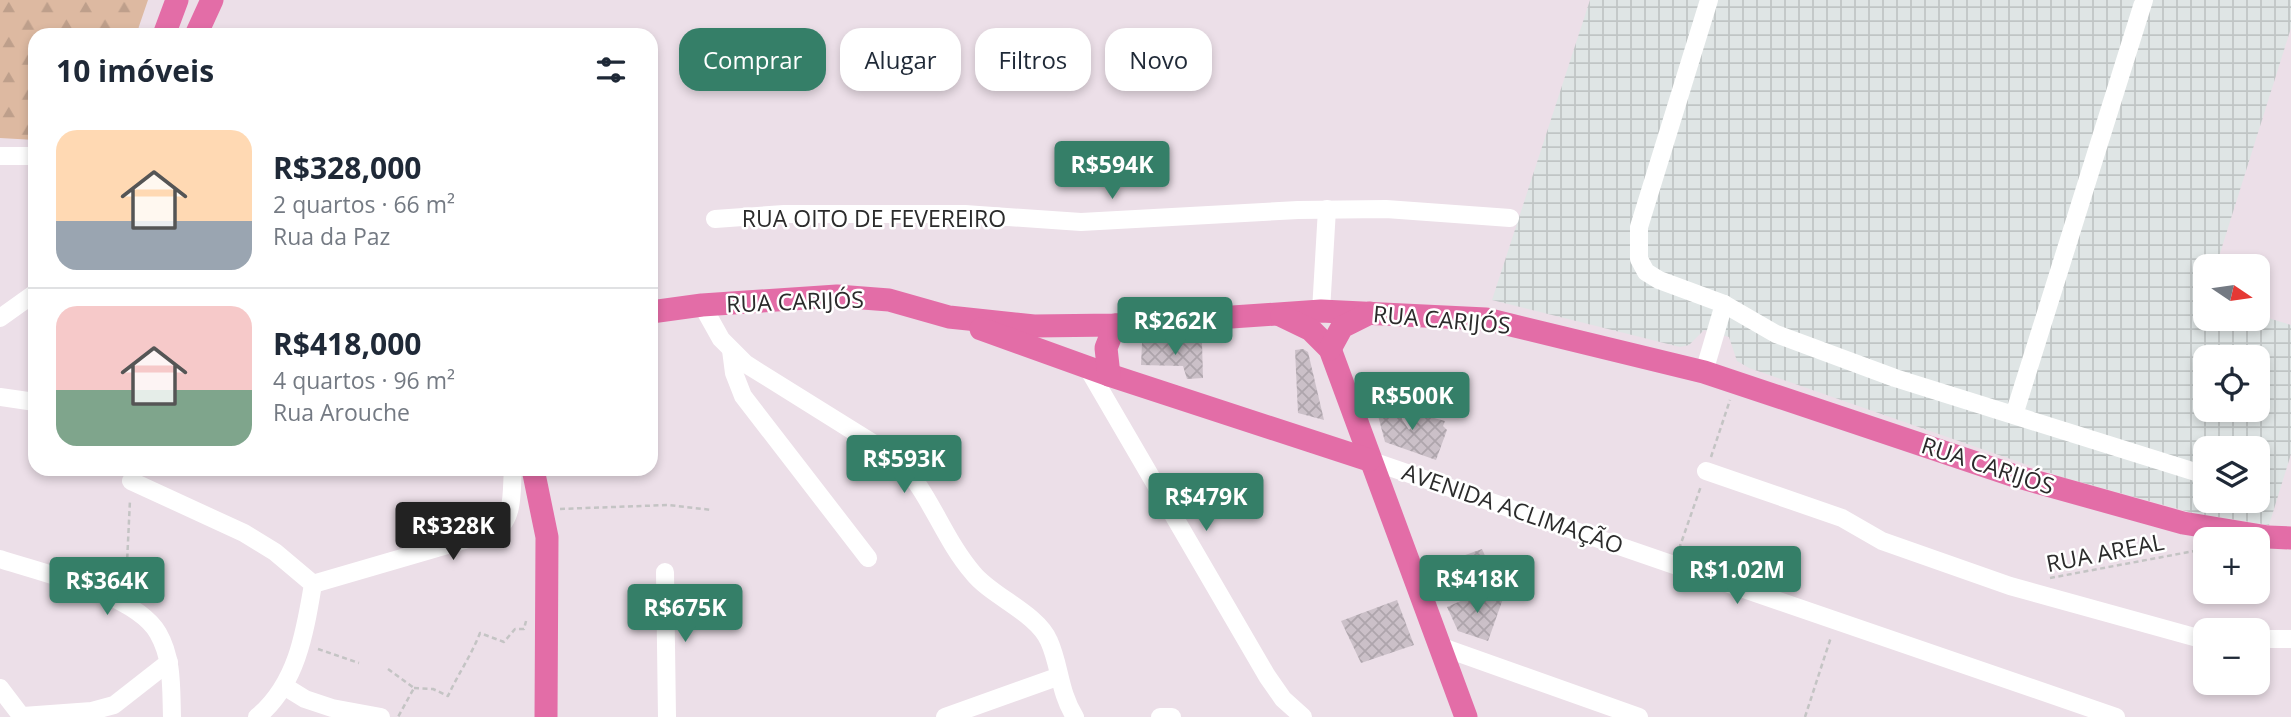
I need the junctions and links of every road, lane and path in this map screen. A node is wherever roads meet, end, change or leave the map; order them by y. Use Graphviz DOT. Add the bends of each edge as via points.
graph roads {
  1 [pos="177,0"];
  2 [pos="212,0"];
  3 [pos="1709,0"];
  4 [pos="2144,0"];
  5 [pos="167,28"];
  6 [pos="199,28"];
  7 [pos="0,156"];
  8 [pos="28,156"];
  9 [pos="1327,209"];
  10 [pos="1510,218"];
  11 [pos="715,219"];
  12 [pos="28,298"];
  13 [pos="1724,303"];
  14 [pos="702,305"];
  15 [pos="658,311"];
  16 [pos="1321,311"];
  17 [pos="1372,312"];
  18 [pos="1278,314"];
  19 [pos="949,317"];
  20 [pos="0,318"];
  21 [pos="1115,325"];
  22 [pos="1330,349"];
  23 [pos="731,350"];
  24 [pos="1087,367"];
  25 [pos="1704,372"];
  26 [pos="1110,375"];
  27 [pos="0,397"];
  28 [pos="28,401"];
  29 [pos="2014,415"];
  30 [pos="1370,460"];
  31 [pos="1706,471"];
  32 [pos="2193,471"];
  33 [pos="512,476"];
  34 [pos="535,476"];
  35 [pos="131,481"];
  36 [pos="542,510"];
  37 [pos="712,510"];
  38 [pos="2291,538"];
  39 [pos="2193,551"];
  40 [pos="868,558"];
  41 [pos="0,559"];
  42 [pos="665,572"];
  43 [pos="2049,579"];
  44 [pos="313,584"];
  45 [pos="126,604"];
  46 [pos="530,614"];
  47 [pos="1836,621"];
  48 [pos="2193,637"];
  49 [pos="2270,639"];
  50 [pos="2291,639"];
  51 [pos="301,643"];
  52 [pos="1441,647"];
  53 [pos="169,662"];
  54 [pos="359,663"];
  55 [pos="388,668"];
  56 [pos="1057,677"];
  57 [pos="284,686"];
  58 [pos="0,688"];
  59 [pos="414,688"];
  60 [pos="23,717"];
  61 [pos="172,717"];
  62 [pos="257,717"];
  63 [pos="381,717"];
  64 [pos="398,717"];
  65 [pos="546,717"];
  66 [pos="667,717"];
  67 [pos="945,717"];
  68 [pos="1075,717"];
  69 [pos="1160,717"];
  70 [pos="1172,717"];
  71 [pos="1303,717"];
  72 [pos="1466,717"];
  73 [pos="1639,717"];
  74 [pos="1805,717"];
  75 [pos="2116,717"];
  1 -- 5 [label="main road"];
  2 -- 6 [label="main road"];
  3 -- 13 [label="street" via="1638,241 1639,259 1646,272"];
  4 -- 29 [label="street"];
  7 -- 8 [label="street"];
  9 -- 10 [label="street, RUA OITO DE FEVEREIRO"];
  9 -- 11 [label="street, RUA OITO DE FEVEREIRO" via="1081,222 965,214 784,214"];
  9 -- 16 [label="street"];
  12 -- 20 [label="street"];
  13 -- 25 [label="street"];
  13 -- 29 [label="street" via="1776,334 1895,379"];
  14 -- 15 [label="main road, RUA CARIJÓS"];
  14 -- 19 [label="main road, RUA CARIJÓS" via="862,297"];
  14 -- 23 [label="street"];
  16 -- 17 [label="main road, RUA CARIJÓS"];
  16 -- 18 [label="main road, RUA CARIJÓS"];
  17 -- 22 [label="main road" via="1342,327"];
  17 -- 25 [label="main road, RUA CARIJÓS" via="1486,319"];
  18 -- 21 [label="main road, RUA CARIJÓS"];
  18 -- 22 [label="main road" via="1311,330"];
  19 -- 21 [label="main road, RUA CARIJÓS" via="1034,326"];
  19 -- 24 [label="main road, AVENIDA ACLIMAÇÃO"];
  21 -- 26 [label="main road" via="1106,348"];
  22 -- 30 [label="main road"];
  23 -- 40 [label="street" via="743,396"];
  23 -- 56 [label="street" via="746,364 895,457 915,476 973,574 1049,639"];
  24 -- 26 [label="main road, AVENIDA ACLIMAÇÃO"];
  24 -- 71 [label="street" via="1267,676"];
  25 -- 38 [label="main road, RUA CARIJÓS" via="2028,480 2183,523"];
  26 -- 30 [label="main road, AVENIDA ACLIMAÇÃO"];
  27 -- 28 [label="street"];
  29 -- 32 [label="street"];
  30 -- 47 [label="street, AVENIDA ACLIMAÇÃO"];
  30 -- 52 [label="main road"];
  31 -- 48 [label="street" via="1842,517 1882,541 2010,586"];
  33 -- 44 [label="street" via="509,513 495,531"];
  34 -- 36 [label="main road"];
  35 -- 44 [label="street" via="244,533"];
  35 -- 45 [label="path"];
  36 -- 37 [label="path" via="668,505"];
  36 -- 65 [label="main road" via="548,560"];
  39 -- 43 [label="path, RUA AREAL"];
  41 -- 45 [label="street"];
  42 -- 66 [label="street"];
  44 -- 51 [label="street"];
  45 -- 53 [label="street" via="156,629"];
  46 -- 59 [label="path" via="524,629 515,629 504,642 480,633 449,696"];
  47 -- 74 [label="path"];
  47 -- 75 [label="street, AVENIDA ACLIMAÇÃO"];
  49 -- 50 [label="street"];
  51 -- 54 [label="path"];
  51 -- 57 [label="street"];
  52 -- 72 [label="main road"];
  52 -- 73 [label="street"];
  53 -- 60 [label="street" via="114,705"];
  53 -- 61 [label="street"];
  55 -- 59 [label="path"];
  56 -- 67 [label="street"];
  56 -- 68 [label="street"];
  57 -- 62 [label="street"];
  57 -- 63 [label="street" via="332,708"];
  58 -- 60 [label="street"];
  59 -- 64 [label="path"];
  69 -- 70 [label="street"];
}
